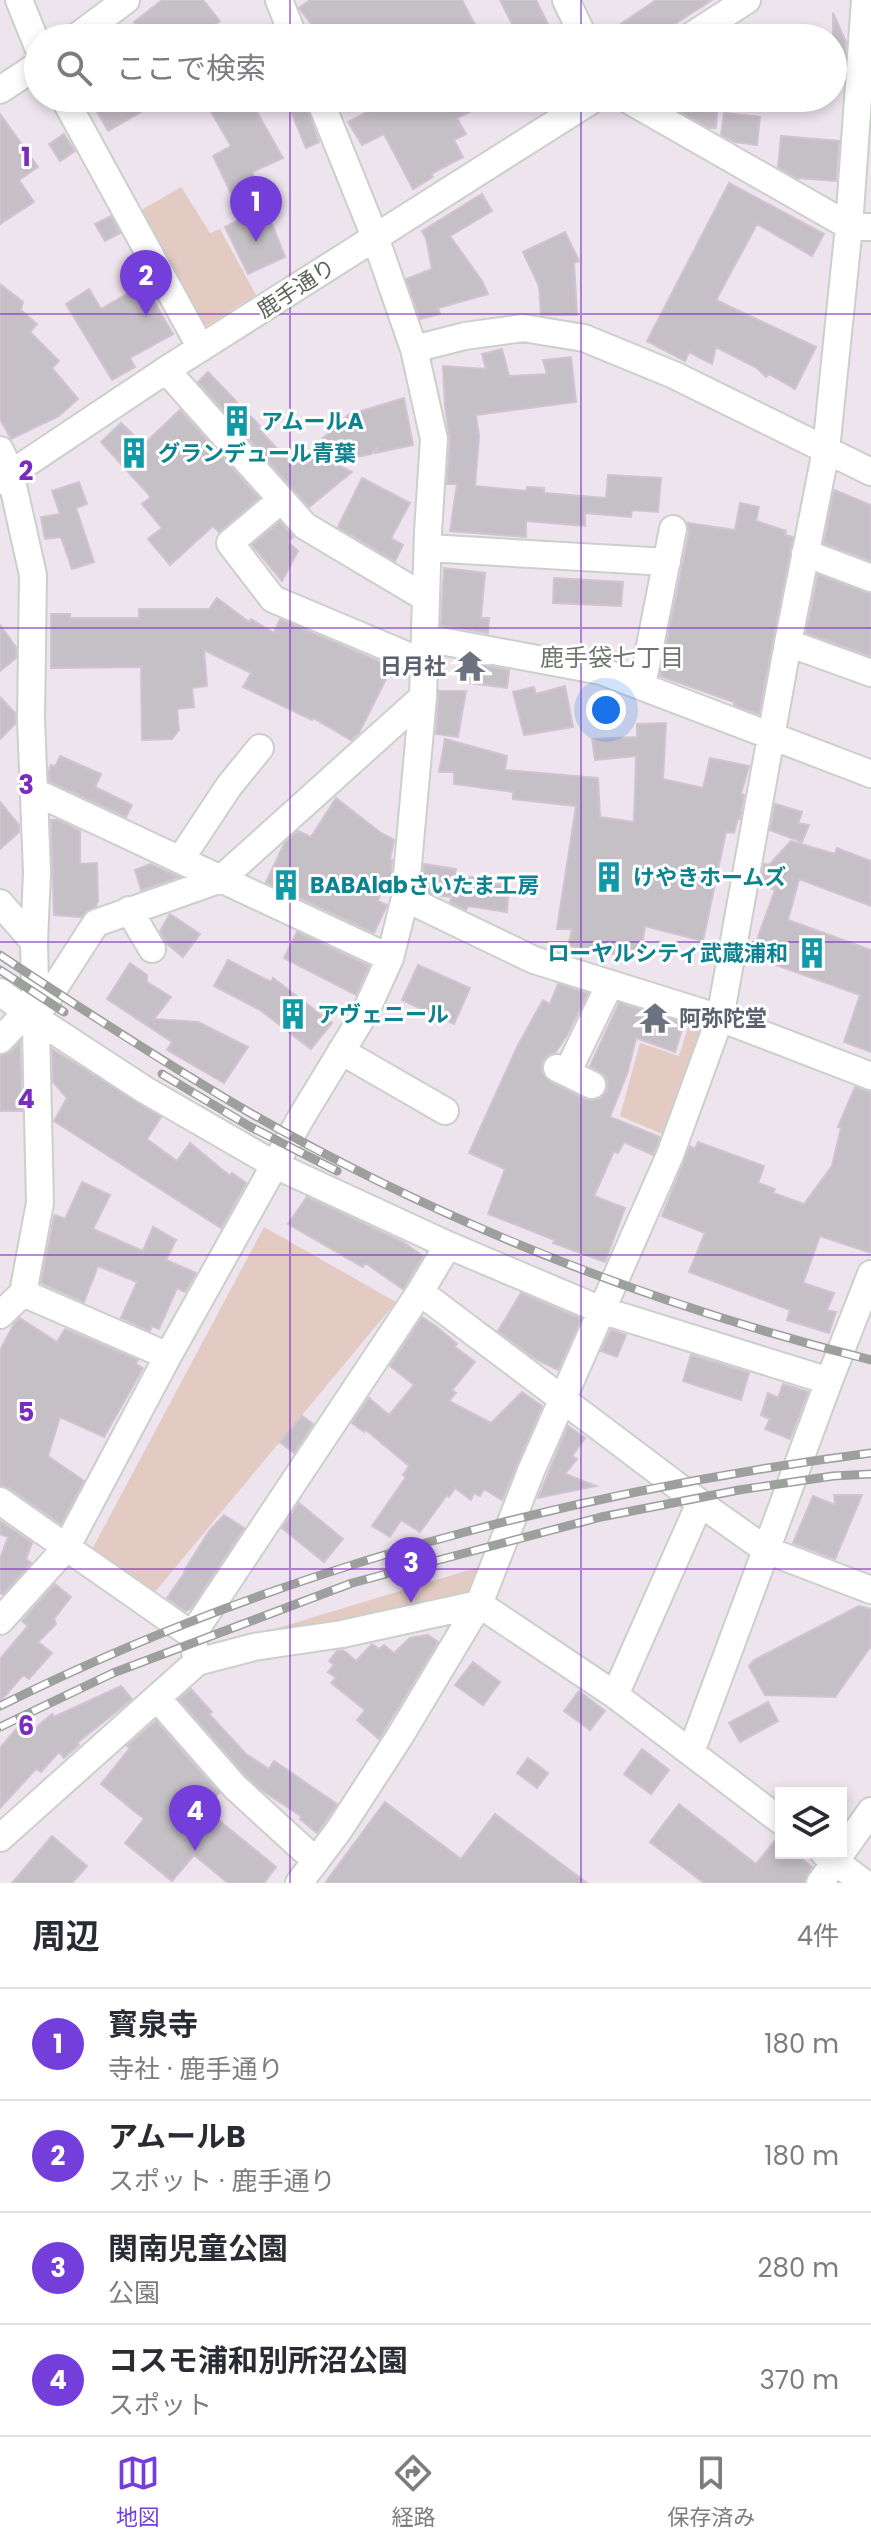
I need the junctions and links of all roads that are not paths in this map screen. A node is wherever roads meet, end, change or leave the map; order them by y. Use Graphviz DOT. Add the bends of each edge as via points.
graph roads {
  1 [pos="19,0"];
  2 [pos="126,0"];
  3 [pos="279,0"];
  4 [pos="566,0"];
  5 [pos="747,0"];
  6 [pos="865,0"];
  7 [pos="29,24"];
  8 [pos="94,24"];
  9 [pos="288,24"];
  10 [pos="577,24"];
  11 [pos="710,24"];
  12 [pos="24,74"];
  13 [pos="0,90"];
  14 [pos="72,112"];
  15 [pos="325,112"];
  16 [pos="573,112"];
  17 [pos="651,112"];
  18 [pos="860,226"];
  19 [pos="375,237"];
  20 [pos="201,348"];
  21 [pos="414,349"];
  22 [pos="166,370"];
  23 [pos="826,450"];
  24 [pos="3,467"];
  25 [pos="871,472"];
  26 [pos="281,500"];
  27 [pos="673,529"];
  28 [pos="428,548"];
  29 [pos="805,553"];
  30 [pos="667,562"];
  31 [pos="871,578"];
  32 [pos="426,598"];
  33 [pos="788,643"];
  34 [pos="425,651"];
  35 [pos="871,673"];
  36 [pos="642,686"];
  37 [pos="423,697"];
  38 [pos="772,736"];
  39 [pos="260,748"];
  40 [pos="871,774"];
  41 [pos="33,791"];
  42 [pos="180,860"];
  43 [pos="221,879"];
  44 [pos="405,898"];
  45 [pos="0,903"];
  46 [pos="129,910"];
  47 [pos="34,942"];
  48 [pos="152,949"];
  49 [pos="390,958"];
  50 [pos="610,984"];
  51 [pos="0,992"];
  52 [pos="31,1015"];
  53 [pos="720,1018"];
  54 [pos="0,1040"];
  55 [pos="341,1051"];
  56 [pos="871,1076"];
  57 [pos="592,1085"];
  58 [pos="445,1111"];
  59 [pos="275,1165"];
  60 [pos="448,1245"];
  61 [pos="871,1274"];
  62 [pos="420,1292"];
  63 [pos="23,1293"];
  64 [pos="601,1310"];
  65 [pos="0,1315"];
  66 [pos="168,1356"];
  67 [pos="829,1381"];
  68 [pos="562,1398"];
  69 [pos="0,1501"];
  70 [pos="700,1503"];
  71 [pos="66,1548"];
  72 [pos="766,1550"];
  73 [pos="871,1590"];
  74 [pos="479,1604"];
  75 [pos="0,1621"];
  76 [pos="192,1635"];
  77 [pos="197,1662"];
  78 [pos="615,1695"];
  79 [pos="157,1698"];
  80 [pos="691,1752"];
  81 [pos="870,1813"];
  82 [pos="775,1816"];
  83 [pos="0,1838"];
  84 [pos="316,1861"];
  85 [pos="827,1866"];
  86 [pos="299,1883"];
  87 [pos="864,1883"];
  1 -- 7 [label="street"];
  2 -- 8 [label="street"];
  3 -- 9 [label="street"];
  4 -- 10 [label="street"];
  5 -- 11 [label="street"];
  6 -- 18 [label="street"];
  12 -- 13 [label="street"];
  14 -- 20 [label="street"];
  15 -- 19 [label="street"];
  16 -- 19 [label="street, 鹿手通り"];
  17 -- 18 [label="street"];
  18 -- 23 [label="street"];
  19 -- 20 [label="street, 鹿手通り"];
  19 -- 21 [label="street"];
  20 -- 22 [label="street, 鹿手通り"];
  21 -- 23 [label="street" via="523,328 584,338 674,375"];
  21 -- 28 [label="street" via="434,439"];
  22 -- 24 [label="street, 鹿手通り"];
  22 -- 26 [label="street"];
  23 -- 25 [label="street"];
  23 -- 29 [label="street"];
  24 -- 41 [label="street" via="33,575"];
  26 -- 32 [label="street" via="305,526"];
  26 -- 34 [label="street" via="230,543 273,599"];
  27 -- 30 [label="street"];
  28 -- 30 [label="street"];
  28 -- 32 [label="street"];
  29 -- 31 [label="street"];
  29 -- 33 [label="street"];
  30 -- 36 [label="street"];
  32 -- 34 [label="street"];
  33 -- 35 [label="street"];
  33 -- 38 [label="street"];
  34 -- 36 [label="street" via="601,671"];
  34 -- 37 [label="street"];
  36 -- 38 [label="street"];
  37 -- 43 [label="street"];
  37 -- 44 [label="street"];
  38 -- 40 [label="street"];
  38 -- 53 [label="street"];
  39 -- 42 [label="street"];
  41 -- 42 [label="street"];
  41 -- 47 [label="street"];
  42 -- 43 [label="street"];
  43 -- 46 [label="street"];
  43 -- 49 [label="street"];
  44 -- 49 [label="street"];
  44 -- 50 [label="street" via="534,960"];
  45 -- 47 [label="street"];
  46 -- 48 [label="street"];
  46 -- 52 [label="street" via="96,923"];
  47 -- 52 [label="street"];
  49 -- 55 [label="street"];
  50 -- 53 [label="street"];
  50 -- 57 [label="street" via="562,1070"];
  51 -- 52 [label="street"];
  52 -- 54 [label="street"];
  52 -- 59 [label="street" via="145,1090"];
  52 -- 63 [label="street" via="40,1203"];
  53 -- 56 [label="street"];
  53 -- 64 [label="street" via="670,1155"];
  55 -- 58 [label="street"];
  55 -- 59 [label="street"];
  59 -- 60 [label="street"];
  59 -- 66 [label="street"];
  60 -- 62 [label="street"];
  60 -- 64 [label="street"];
  61 -- 67 [label="street"];
  62 -- 68 [label="street"];
  62 -- 76 [label="street"];
  63 -- 65 [label="street"];
  63 -- 66 [label="street"];
  64 -- 67 [label="street"];
  64 -- 68 [label="street"];
  66 -- 71 [label="street"];
  67 -- 72 [label="street"];
  68 -- 70 [label="street"];
  68 -- 74 [label="street"];
  69 -- 71 [label="street"];
  70 -- 72 [label="street"];
  70 -- 78 [label="street"];
  71 -- 75 [label="street"];
  71 -- 76 [label="street"];
  72 -- 73 [label="street"];
  72 -- 80 [label="street"];
  74 -- 77 [label="street"];
  74 -- 78 [label="street"];
  74 -- 84 [label="street"];
  76 -- 77 [label="street"];
  77 -- 79 [label="street"];
  78 -- 80 [label="street"];
  79 -- 83 [label="street"];
  79 -- 84 [label="street" via="235,1787"];
  80 -- 82 [label="street"];
  81 -- 85 [label="street"];
  84 -- 86 [label="street"];
  85 -- 87 [label="street"];
}
